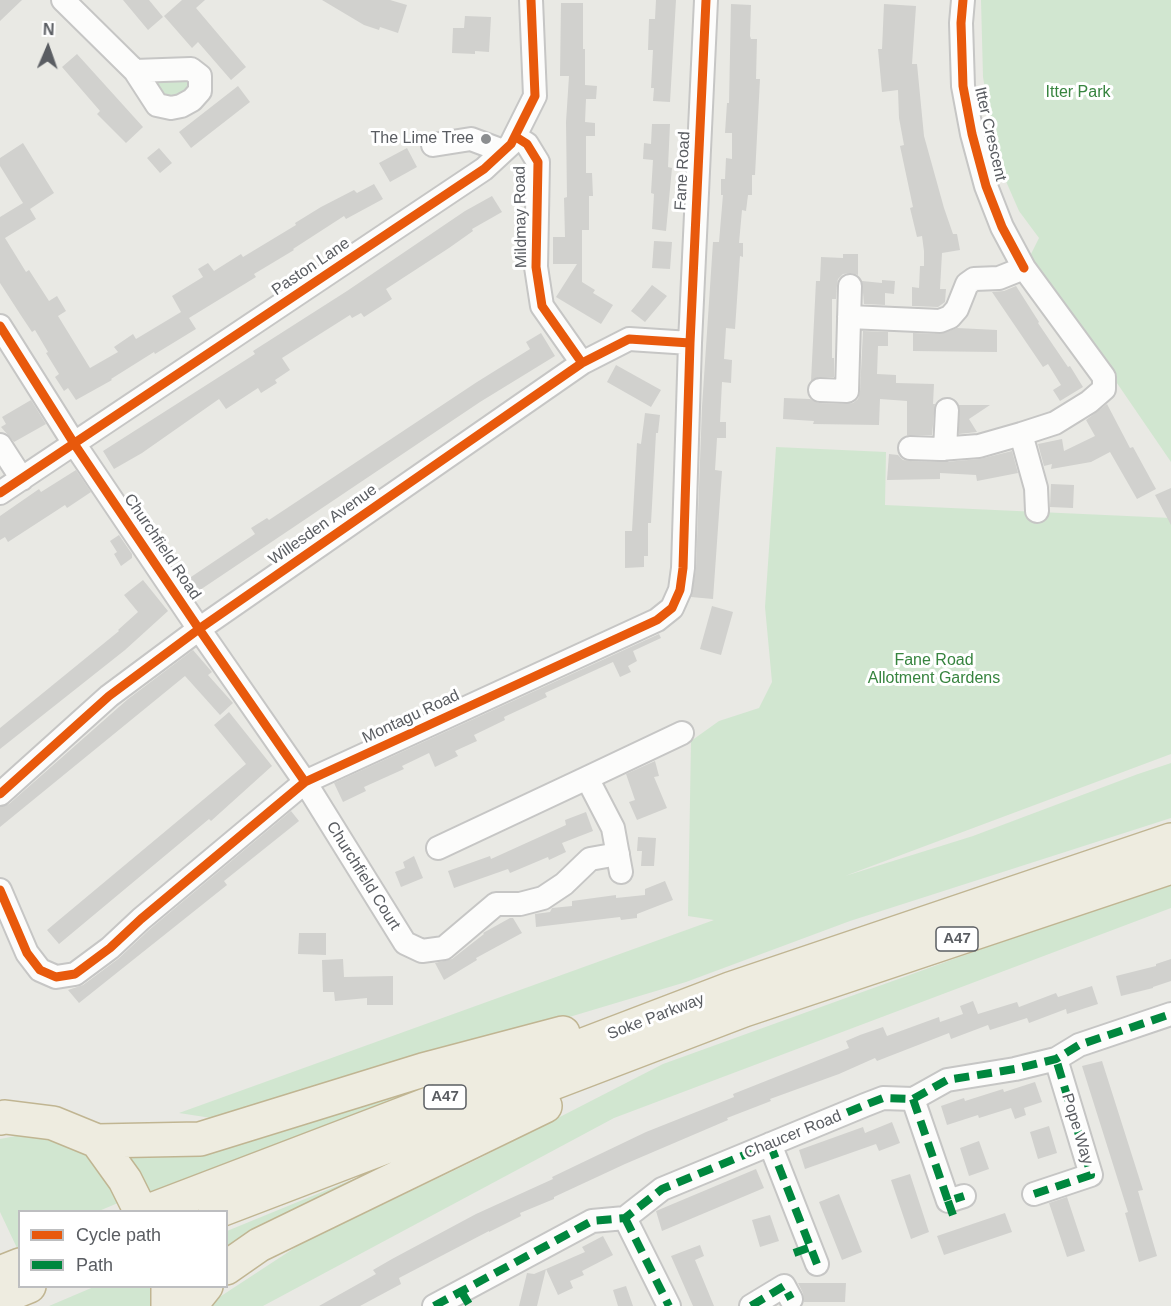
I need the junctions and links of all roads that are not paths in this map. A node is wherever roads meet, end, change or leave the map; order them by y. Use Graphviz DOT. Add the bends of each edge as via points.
graph roads {
  1 [pos="63,0"];
  2 [pos="531,0"];
  3 [pos="706,0"];
  4 [pos="963,0"];
  5 [pos="135,71"];
  6 [pos="509,144"];
  7 [pos="433,145"];
  8 [pos="1024,268"];
  9 [pos="850,286"];
  10 [pos="849,317"];
  11 [pos="0,326"];
  12 [pos="690,343"];
  13 [pos="582,363"];
  14 [pos="820,390"];
  15 [pos="947,410"];
  16 [pos="1021,434"];
  17 [pos="0,445"];
  18 [pos="75,445"];
  19 [pos="910,448"];
  20 [pos="945,449"];
  21 [pos="22,479"];
  22 [pos="0,493"];
  23 [pos="1036,511"];
  24 [pos="199,629"];
  25 [pos="682,733"];
  26 [pos="587,778"];
  27 [pos="305,782"];
  28 [pos="0,794"];
  29 [pos="1171,840"];
  30 [pos="438,848"];
  31 [pos="1171,867"];
  32 [pos="0,890"];
  33 [pos="737,1000"];
  34 [pos="1171,1014"];
  35 [pos="1056,1059"];
  36 [pos="913,1099"];
  37 [pos="2,1117"];
  38 [pos="97,1141"];
  39 [pos="770,1144"];
  40 [pos="1034,1194"];
  41 [pos="955,1205"];
  42 [pos="149,1210"];
  43 [pos="219,1210"];
  44 [pos="625,1218"];
  45 [pos="807,1255"];
  46 [pos="18,1265"];
  47 [pos="228,1267"];
  48 [pos="0,1273"];
  49 [pos="25,1288"];
  50 [pos="168,1288"];
  51 [pos="205,1288"];
  52 [pos="0,1298"];
  53 [pos="465,1299"];
  54 [pos="791,1299"];
  55 [pos="168,1306"];
  56 [pos="190,1306"];
  57 [pos="434,1306"];
  58 [pos="669,1306"];
  59 [pos="751,1306"];
  1 -- 5 [label="street"];
  2 -- 6 [label="street, Paston Lane" via="535,96"];
  3 -- 12 [label="street, Fane Road"];
  4 -- 8 [label="street, Itter Crescent" via="963,86 972,134 986,186"];
  6 -- 7 [label="street" via="471,139"];
  6 -- 13 [label="street, Mildmay Road" via="528,144 538,162 536,267 542,306"];
  6 -- 18 [label="street, Paston Lane" via="484,169"];
  8 -- 10 [label="street" via="999,278 974,279 967,284 957,309 940,321"];
  8 -- 16 [label="street, Itter Crescent" via="1104,377 1104,389 1055,423"];
  9 -- 10 [label="street"];
  10 -- 14 [label="street" via="847,391"];
  11 -- 18 [label="street, Churchfield Road"];
  12 -- 13 [label="street, Willesden Avenue" via="628,339"];
  12 -- 27 [label="street, Montagu Road" via="683,568 672,608 657,620"];
  13 -- 24 [label="street, Willesden Avenue"];
  15 -- 20 [label="street"];
  16 -- 20 [label="street"];
  16 -- 23 [label="street" via="1036,488"];
  17 -- 21 [label="street"];
  18 -- 21 [label="street, Paston Lane"];
  18 -- 24 [label="street, Churchfield Road"];
  19 -- 20 [label="street"];
  21 -- 22 [label="street, Paston Lane"];
  24 -- 27 [label="street, Churchfield Road"];
  24 -- 28 [label="street, Willesden Avenue" via="109,696"];
  25 -- 26 [label="street"];
  26 -- 27 [label="street, Churchfield Court" via="613,828 620,863 590,859 543,898 519,904 496,903 444,948 422,951 405,943"];
  26 -- 30 [label="street"];
  27 -- 32 [label="street, Montagu Road" via="75,974 56,977 39,970 27,953"];
  29 -- 33 [label="highway, Soke Parkway / A47"];
  31 -- 33 [label="highway, Soke Parkway / A47"];
  33 -- 38 [label="highway, A47" via="423,1070 200,1139"];
  33 -- 42 [label="highway, Soke Parkway / A47"];
  33 -- 43 [label="highway, Soke Parkway / A47"];
  33 -- 47 [label="highway, A47" via="259,1245"];
  34 -- 35 [label="street" via="1079,1045"];
  35 -- 36 [label="street" via="947,1080"];
  35 -- 40 [label="street, Pope Way" via="1091,1175"];
  36 -- 39 [label="street, Chaucer Road" via="883,1098"];
  36 -- 41 [label="street"];
  37 -- 38 [label="highway" via="52,1123"];
  38 -- 42 [label="highway"];
  39 -- 44 [label="street, Chaucer Road" via="662,1190"];
  39 -- 45 [label="street"];
  44 -- 53 [label="street" via="592,1221"];
  44 -- 58 [label="street"];
  46 -- 48 [label="highway"];
  49 -- 52 [label="highway"];
  50 -- 55 [label="highway"];
  51 -- 56 [label="highway"];
  53 -- 57 [label="street"];
  54 -- 59 [label="street" via="784,1286"];
}
